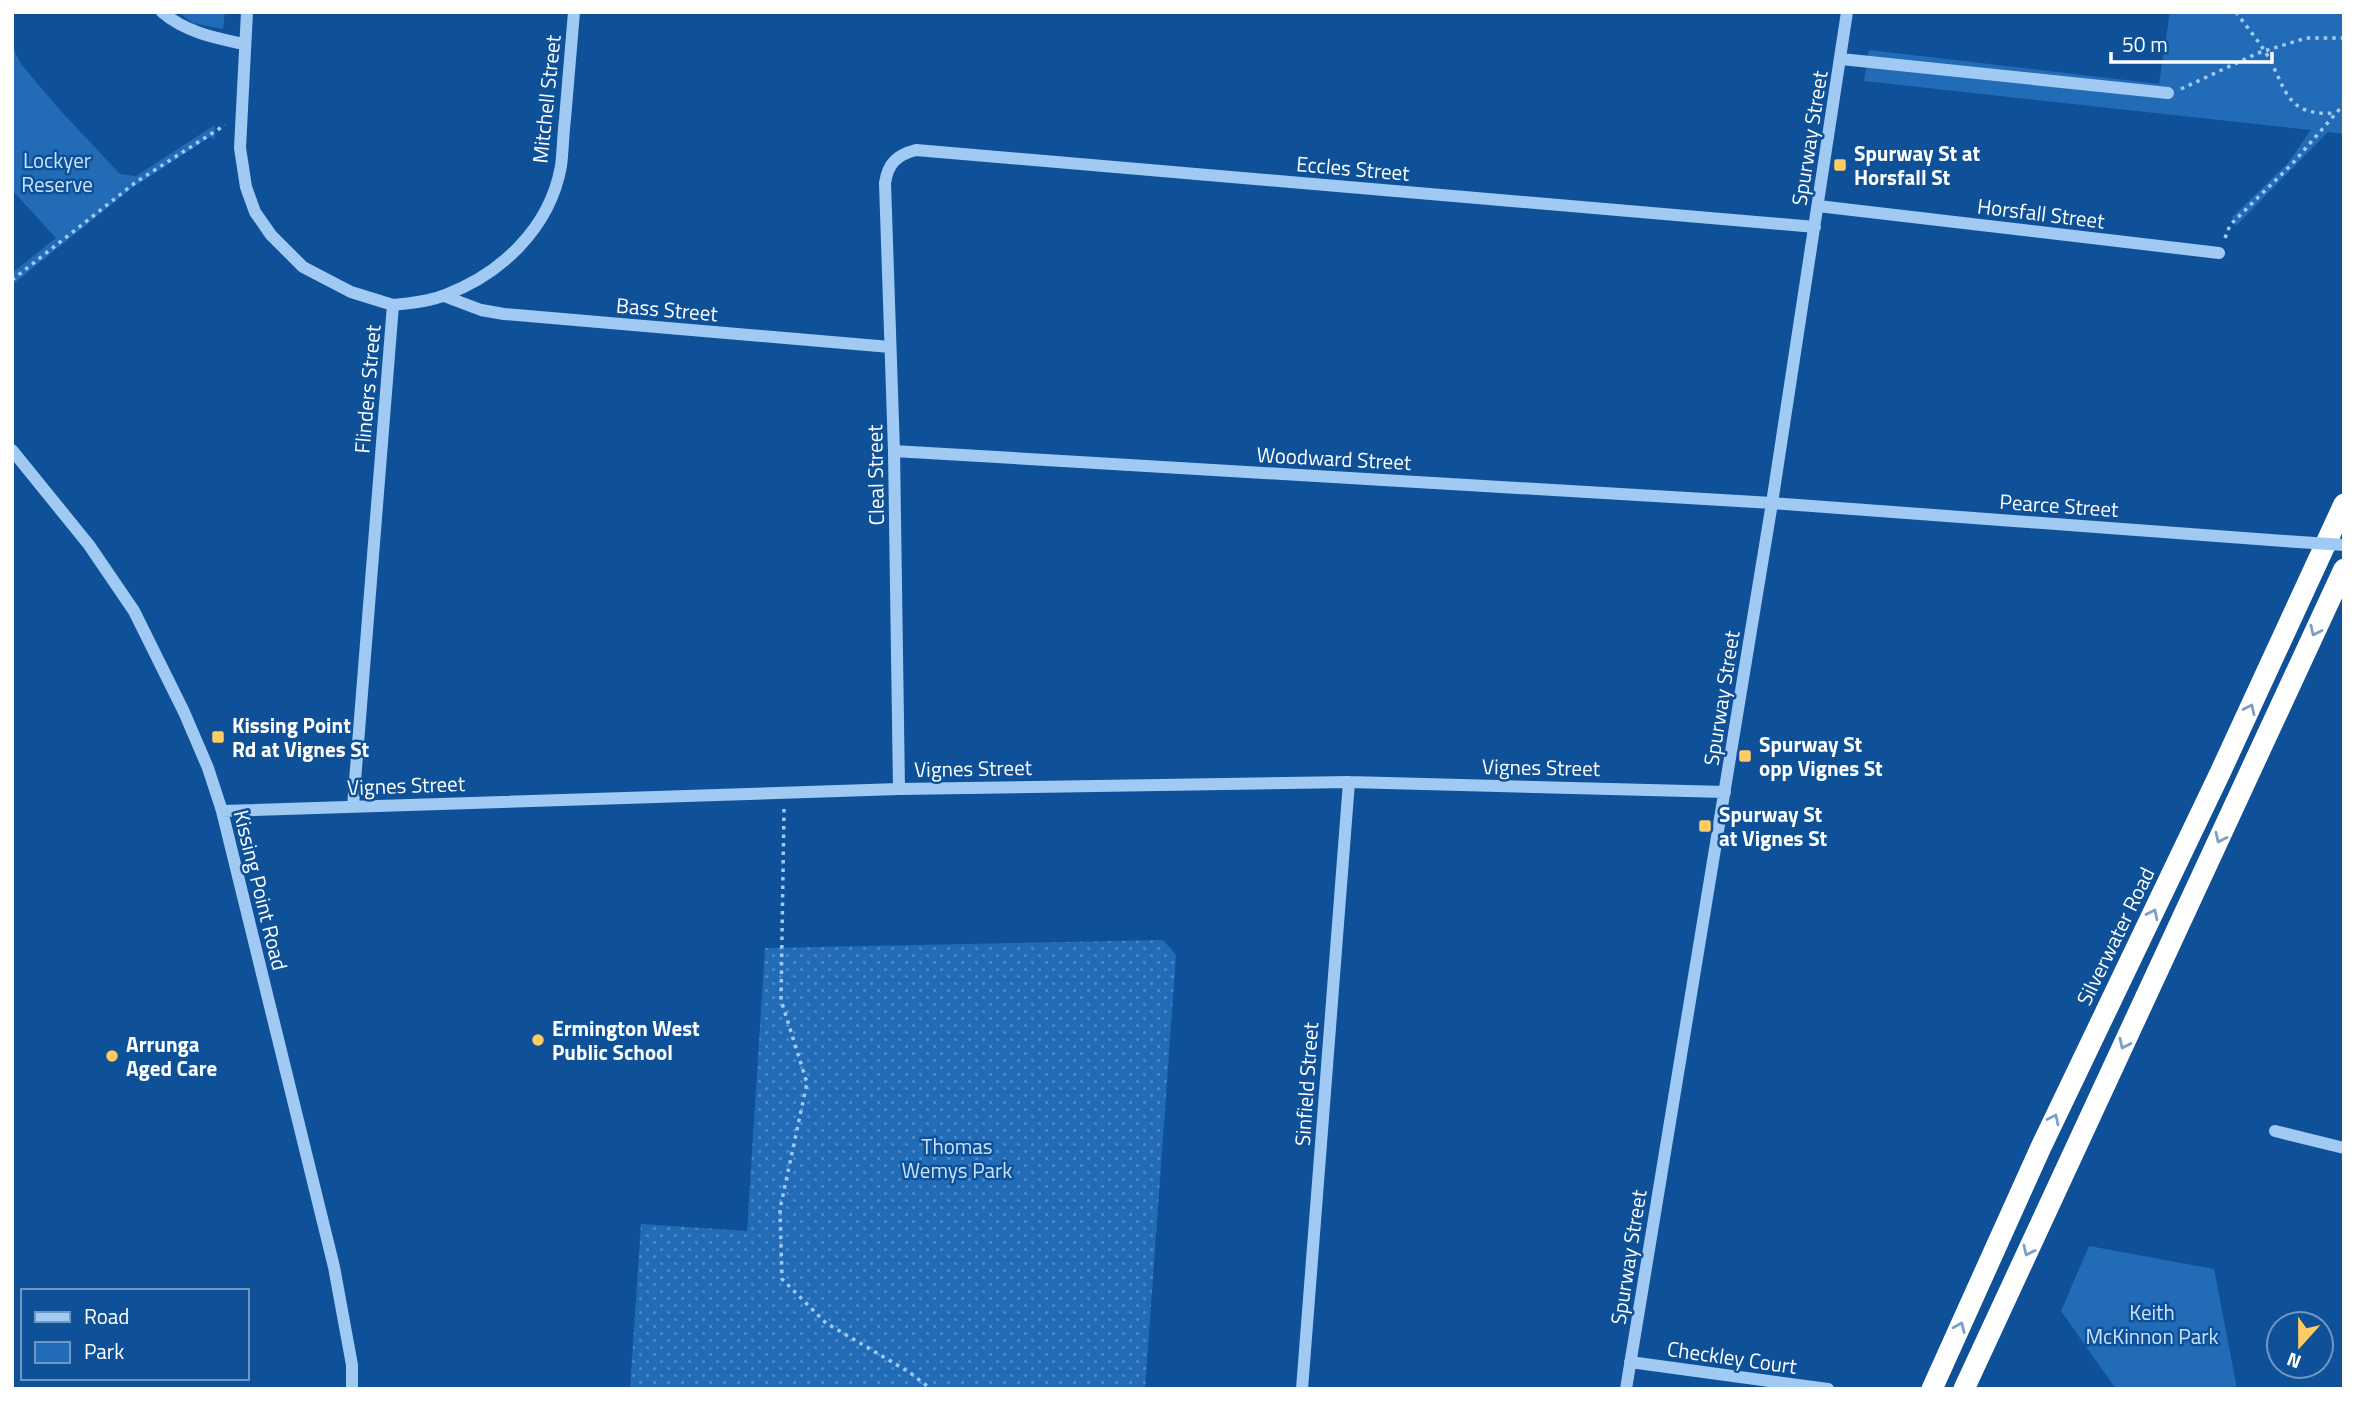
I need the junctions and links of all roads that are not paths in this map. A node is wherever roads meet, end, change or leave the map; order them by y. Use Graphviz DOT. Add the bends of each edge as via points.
graph roads {
  1 [pos="162,12"];
  2 [pos="247,12"];
  3 [pos="574,12"];
  4 [pos="1847,12"];
  5 [pos="244,44"];
  6 [pos="1840,59"];
  7 [pos="2168,93"];
  8 [pos="892,162"];
  9 [pos="1818,205"];
  10 [pos="1815,227"];
  11 [pos="2219,253"];
  12 [pos="443,296"];
  13 [pos="393,305"];
  14 [pos="890,347"];
  15 [pos="12,450"];
  16 [pos="894,451"];
  17 [pos="1772,503"];
  18 [pos="2344,504"];
  19 [pos="2344,545"];
  20 [pos="2344,569"];
  21 [pos="1349,782"];
  22 [pos="899,789"];
  23 [pos="1725,792"];
  24 [pos="353,806"];
  25 [pos="222,811"];
  26 [pos="2275,1131"];
  27 [pos="2344,1148"];
  28 [pos="1630,1363"];
  29 [pos="352,1389"];
  30 [pos="1302,1389"];
  31 [pos="1626,1389"];
  32 [pos="1828,1389"];
  33 [pos="1932,1389"];
  34 [pos="1965,1389"];
  1 -- 5 [label="street" via="192,30"];
  2 -- 5 [label="street, Flinders Street"];
  3 -- 12 [label="street, Mitchell Street" via="561,168 551,199 524,242 497,268"];
  4 -- 6 [label="street, Spurway Street"];
  5 -- 13 [label="street, Flinders Street" via="240,148 255,212 303,267 351,292"];
  6 -- 7 [label="street"];
  6 -- 9 [label="street, Spurway Street"];
  8 -- 10 [label="street, Eccles Street" via="916,150"];
  8 -- 14 [label="street, Cleal Street" via="885,183"];
  9 -- 10 [label="street, Spurway Street"];
  9 -- 11 [label="street, Horsfall Street"];
  10 -- 17 [label="street, Spurway Street"];
  12 -- 13 [label="street, Mitchell Street"];
  12 -- 14 [label="street, Bass Street" via="504,314"];
  13 -- 24 [label="street, Flinders Street"];
  14 -- 16 [label="street, Cleal Street"];
  15 -- 25 [label="street, Kissing Point Road" via="89,545 134,611 184,712"];
  16 -- 17 [label="street, Woodward Street"];
  16 -- 22 [label="street, Cleal Street"];
  17 -- 19 [label="street, Pearce Street, bridge"];
  17 -- 23 [label="street, Spurway Street"];
  33 -- 18 [label="highway, Silverwater Road, one-way"];
  20 -- 34 [label="highway, one-way"];
  21 -- 22 [label="street, Vignes Street"];
  21 -- 23 [label="street, Vignes Street"];
  21 -- 30 [label="street, Sinfield Street"];
  22 -- 24 [label="street, Vignes Street"];
  23 -- 28 [label="street, Spurway Street"];
  24 -- 25 [label="street, Vignes Street"];
  25 -- 29 [label="street, Kissing Point Road" via="334,1267 352,1365"];
  26 -- 27 [label="street"];
  28 -- 31 [label="street, Spurway Street"];
  28 -- 32 [label="street, Checkley Court"];
}
